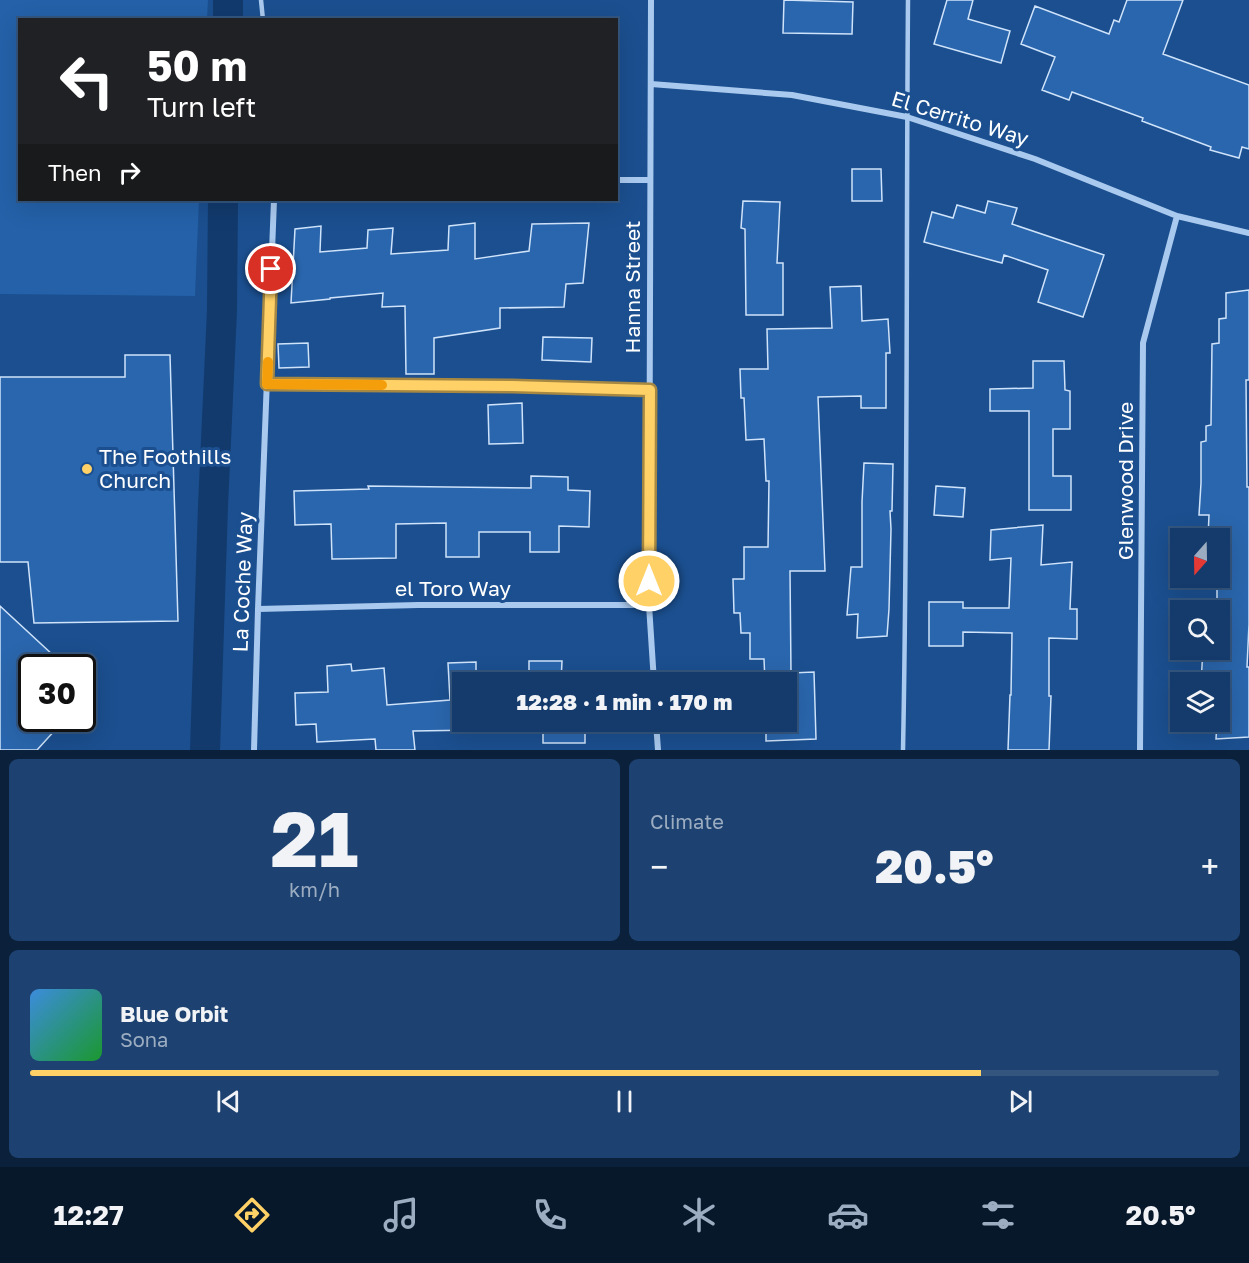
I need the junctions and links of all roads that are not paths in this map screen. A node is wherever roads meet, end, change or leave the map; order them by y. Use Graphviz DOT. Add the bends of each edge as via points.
graph roads {
  1 [pos="261,0"];
  2 [pos="651,0"];
  3 [pos="908,0"];
  4 [pos="263,18"];
  5 [pos="651,84"];
  6 [pos="907,117"];
  7 [pos="618,180"];
  8 [pos="650,180"];
  9 [pos="274,201"];
  10 [pos="1177,216"];
  11 [pos="1249,233"];
  12 [pos="267,384"];
  13 [pos="650,390"];
  14 [pos="649,605"];
  15 [pos="258,609"];
  16 [pos="653,672"];
  17 [pos="657,732"];
  18 [pos="254,750"];
  19 [pos="658,750"];
  20 [pos="903,750"];
  21 [pos="1140,750"];
  1 -- 4 [label="lane"];
  2 -- 5 [label="street, Hanna Street"];
  3 -- 6 [label="lane"];
  5 -- 6 [label="street, El Cerrito Way" via="792,95"];
  5 -- 8 [label="street, Hanna Street"];
  6 -- 10 [label="street, El Cerrito Way" via="1035,159"];
  6 -- 20 [label="lane"];
  7 -- 8 [label="street"];
  8 -- 13 [label="street, Hanna Street"];
  9 -- 12 [label="street, La Coche Way"];
  10 -- 11 [label="street, El Cerrito Way"];
  10 -- 21 [label="street, Glenwood Drive" via="1143,343"];
  12 -- 13 [label="lane"];
  12 -- 15 [label="street, La Coche Way"];
  13 -- 14 [label="street, Hanna Street"];
  14 -- 15 [label="street, el Toro Way"];
  14 -- 16 [label="street, Hanna Street"];
  15 -- 18 [label="street, La Coche Way"];
  17 -- 19 [label="street"];
}
